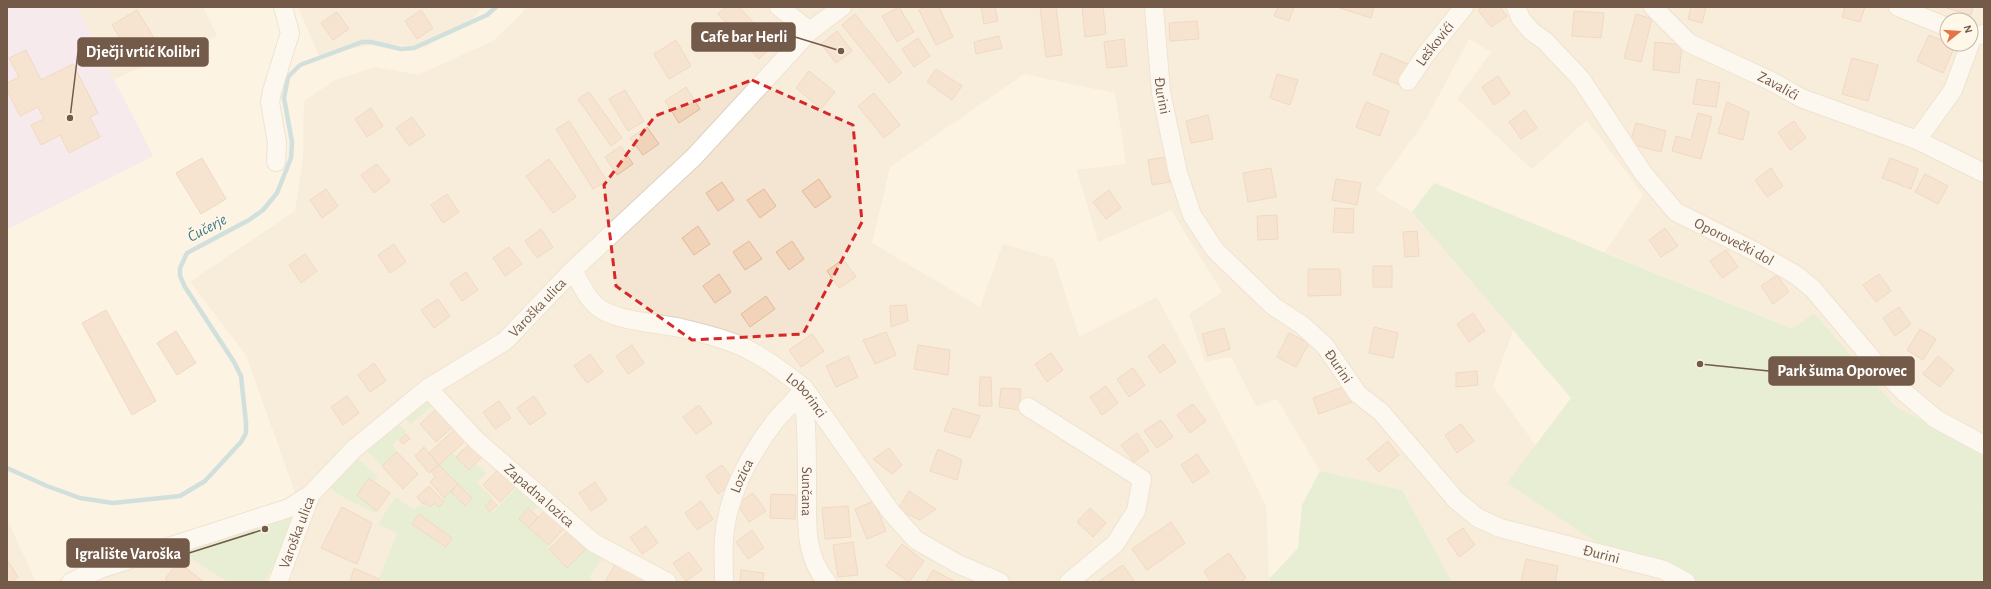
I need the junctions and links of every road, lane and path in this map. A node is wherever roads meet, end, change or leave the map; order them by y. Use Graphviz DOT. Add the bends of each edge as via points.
graph roads {
  1 [pos="284,7"];
  2 [pos="779,7"];
  3 [pos="842,7"];
  4 [pos="1154,7"];
  5 [pos="1464,7"];
  6 [pos="1516,7"];
  7 [pos="1653,7"];
  8 [pos="1898,7"];
  9 [pos="1939,24"];
  10 [pos="810,31"];
  11 [pos="1969,52"];
  12 [pos="1408,81"];
  13 [pos="1917,140"];
  14 [pos="276,162"];
  15 [pos="1984,173"];
  16 [pos="573,270"];
  17 [pos="428,388"];
  18 [pos="800,392"];
  19 [pos="1028,407"];
  20 [pos="1984,445"];
  21 [pos="312,494"];
  22 [pos="71,582"];
  23 [pos="278,582"];
  24 [pos="667,582"];
  25 [pos="724,582"];
  26 [pos="827,582"];
  27 [pos="1000,582"];
  28 [pos="1069,582"];
  29 [pos="1686,582"];
  1 -- 14 [label="street" via="290,33 270,102 277,143"];
  2 -- 10 [label="street"];
  3 -- 10 [label="street, Varoška ulica"];
  4 -- 29 [label="street, Đurini" via="1161,92 1178,173 1192,215 1215,250 1273,306 1302,325 1325,346 1358,394 1381,412 1456,500 1478,518 1500,528 1664,570"];
  5 -- 12 [label="street, Leškovići"];
  6 -- 20 [label="street, Oporovečki dol" via="1521,19 1531,31 1581,79 1643,173 1676,212 1796,275 1813,289 1868,355 1904,392 1936,419"];
  7 -- 13 [label="street, Zavalići" via="1689,43 1771,81 1801,98"];
  8 -- 9 [label="street"];
  10 -- 16 [label="street, Varoška ulica" via="694,157"];
  11 -- 13 [label="street" via="1953,90"];
  13 -- 15 [label="street, Zavalići"];
  16 -- 17 [label="street, Varoška ulica" via="505,341"];
  16 -- 18 [label="street, Loborinci" via="594,304 604,311 681,328 756,353"];
  17 -- 21 [label="street, Varoška ulica" via="354,449"];
  17 -- 24 [label="street, Zapadna lozica" via="476,440 594,543"];
  18 -- 25 [label="street, Lozica" via="755,449 728,509 724,539"];
  18 -- 26 [label="street, Sunčana" via="806,427 807,533 811,554 819,573"];
  18 -- 27 [label="street, Loborinci" via="891,512 916,540 958,564"];
  19 -- 28 [label="street" via="1142,479 1136,511 1115,544"];
  21 -- 22 [label="street" via="289,508 100,569"];
  21 -- 23 [label="street, Varoška ulica"];
}
